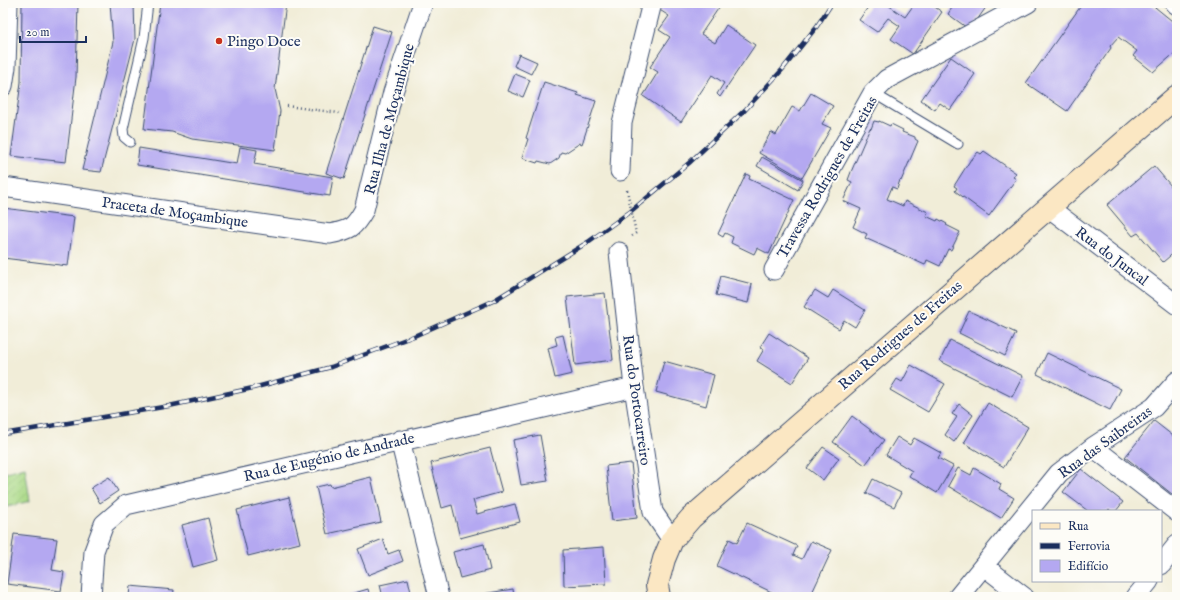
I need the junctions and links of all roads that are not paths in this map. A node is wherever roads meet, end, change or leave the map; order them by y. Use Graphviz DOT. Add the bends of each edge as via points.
graph roads {
  1 [pos="8,3"];
  2 [pos="148,3"];
  3 [pos="422,3"];
  4 [pos="652,3"];
  5 [pos="1028,3"];
  6 [pos="5,66"];
  7 [pos="3,86"];
  8 [pos="873,93"];
  9 [pos="1177,96"];
  10 [pos="130,142"];
  11 [pos="958,144"];
  12 [pos="620,171"];
  13 [pos="3,188"];
  14 [pos="1048,207"];
  15 [pos="348,230"];
  16 [pos="619,252"];
  17 [pos="774,270"];
  18 [pos="1177,304"];
  19 [pos="1177,381"];
  20 [pos="634,387"];
  21 [pos="400,440"];
  22 [pos="1093,447"];
  23 [pos="1177,512"];
  24 [pos="672,540"];
  25 [pos="1177,545"];
  26 [pos="1162,565"];
  27 [pos="984,566"];
  28 [pos="1148,582"];
  29 [pos="91,597"];
  30 [pos="440,597"];
  31 [pos="659,597"];
  32 [pos="958,597"];
  33 [pos="1024,597"];
  34 [pos="1136,597"];
  1 -- 6 [label="street"];
  2 -- 10 [label="lane" via="144,38 123,129 124,137"];
  3 -- 15 [label="street, Rua Ilha de Moçambique" via="393,92 364,210 358,222"];
  4 -- 12 [label="street" via="622,123"];
  5 -- 8 [label="street, Travessa Rodrigues de Freitas" via="888,79"];
  6 -- 7 [label="street"];
  8 -- 11 [label="lane"];
  8 -- 17 [label="street, Travessa Rodrigues de Freitas"];
  9 -- 14 [label="main road, Rua Rodrigues de Freitas"];
  13 -- 15 [label="street, Praceta de Moçambique" via="330,234"];
  14 -- 18 [label="street, Rua do Juncal"];
  14 -- 24 [label="main road, Rua Rodrigues de Freitas" via="691,518"];
  16 -- 20 [label="street, Rua do Portocarreiro"];
  19 -- 22 [label="street, Rua das Saibreiras" via="1154,407"];
  20 -- 21 [label="street, Rua de Eugénio de Andrade"];
  20 -- 24 [label="street, Rua do Portocarreiro" via="652,512"];
  21 -- 29 [label="street, Rua de Eugénio de Andrade" via="126,505 104,524 94,551"];
  21 -- 30 [label="street"];
  22 -- 23 [label="street"];
  22 -- 27 [label="street, Rua das Saibreiras" via="1059,473"];
  24 -- 31 [label="main road, Rua Rodrigues de Freitas" via="658,585"];
  25 -- 26 [label="street"];
  27 -- 32 [label="street, Rua das Saibreiras"];
  27 -- 33 [label="street"];
  28 -- 34 [label="street"];
}
